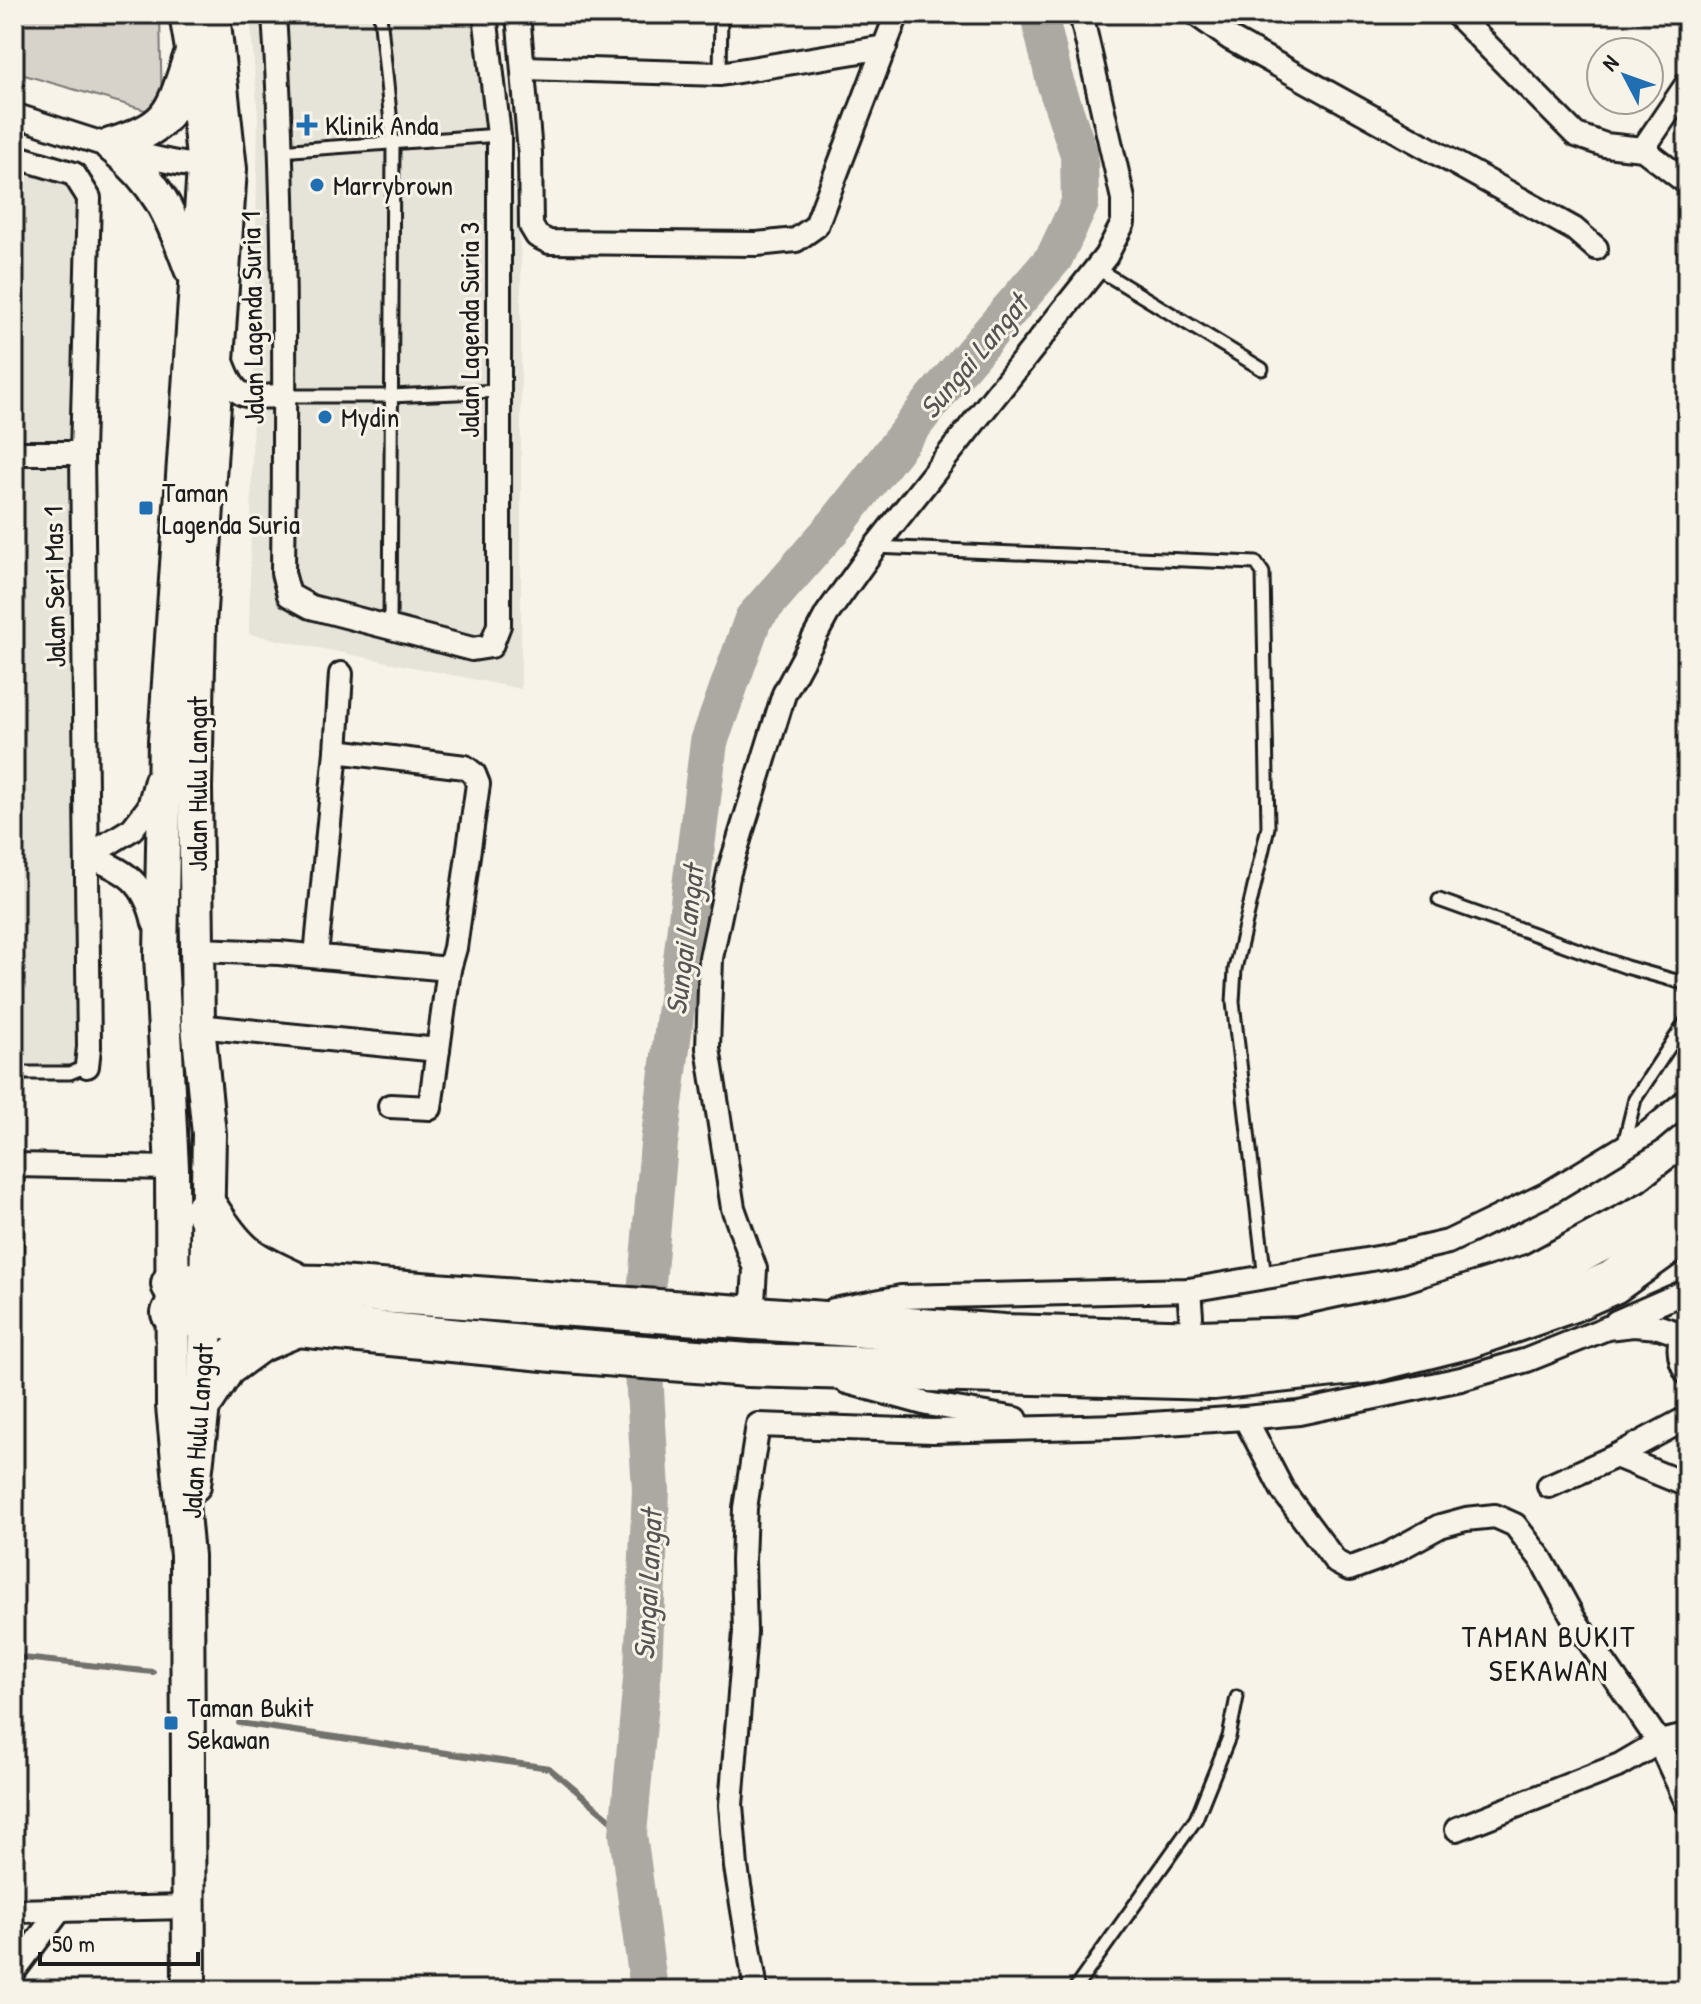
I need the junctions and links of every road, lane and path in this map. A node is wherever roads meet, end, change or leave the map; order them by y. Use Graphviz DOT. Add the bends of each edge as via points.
graph roads {
  1 [pos="186,14"];
  2 [pos="213,14"];
  3 [pos="274,14"];
  4 [pos="380,14"];
  5 [pos="485,14"];
  6 [pos="518,14"];
  7 [pos="721,14"];
  8 [pos="897,14"];
  9 [pos="1081,14"];
  10 [pos="1196,14"];
  11 [pos="1456,14"];
  12 [pos="885,47"];
  13 [pos="192,49"];
  14 [pos="524,68"];
  15 [pos="720,74"];
  16 [pos="1687,84"];
  17 [pos="14,115"];
  18 [pos="499,135"];
  19 [pos="393,143"];
  20 [pos="111,145"];
  21 [pos="1643,149"];
  22 [pos="279,151"];
  23 [pos="14,156"];
  24 [pos="217,168"];
  25 [pos="1687,183"];
  26 [pos="1596,248"];
  27 [pos="1096,268"];
  28 [pos="194,280"];
  29 [pos="219,351"];
  30 [pos="1262,369"];
  31 [pos="499,391"];
  32 [pos="285,396"];
  33 [pos="391,396"];
  34 [pos="14,453"];
  35 [pos="82,453"];
  36 [pos="875,547"];
  37 [pos="390,628"];
  38 [pos="341,674"];
  39 [pos="165,741"];
  40 [pos="336,751"];
  41 [pos="88,856"];
  42 [pos="1439,900"];
  43 [pos="198,950"];
  44 [pos="161,955"];
  45 [pos="316,956"];
  46 [pos="449,969"];
  47 [pos="1687,984"];
  48 [pos="1687,1020"];
  49 [pos="198,1026"];
  50 [pos="438,1050"];
  51 [pos="87,1066"];
  52 [pos="14,1073"];
  53 [pos="1687,1100"];
  54 [pos="390,1106"];
  55 [pos="1623,1148"];
  56 [pos="16,1165"];
  57 [pos="172,1168"];
  58 [pos="1687,1186"];
  59 [pos="207,1210"];
  60 [pos="1687,1229"];
  61 [pos="1687,1263"];
  62 [pos="1265,1279"];
  63 [pos="1613,1282"];
  64 [pos="1189,1290"];
  65 [pos="1687,1291"];
  66 [pos="189,1300"];
  67 [pos="302,1305"];
  68 [pos="1191,1316"];
  69 [pos="755,1318"];
  70 [pos="1684,1330"];
  71 [pos="14,1359"];
  72 [pos="1527,1360"];
  73 [pos="792,1366"];
  74 [pos="1687,1373"];
  75 [pos="204,1397"];
  76 [pos="1193,1397"];
  77 [pos="1245,1418"];
  78 [pos="1687,1418"];
  79 [pos="1194,1422"];
  80 [pos="1061,1426"];
  81 [pos="1616,1456"];
  82 [pos="1687,1485"];
  83 [pos="1549,1486"];
  84 [pos="187,1556"];
  85 [pos="1237,1697"];
  86 [pos="1687,1736"];
  87 [pos="1659,1742"];
  88 [pos="1687,1803"];
  89 [pos="1457,1829"];
  90 [pos="187,1907"];
  91 [pos="60,1910"];
  92 [pos="14,1911"];
  93 [pos="14,1971"];
  94 [pos="189,1990"];
  95 [pos="756,1990"];
  96 [pos="1074,1990"];
  1 -- 13 [label="main road, Jalan Hulu Langat"];
  2 -- 24 [label="main road, Jalan Hulu Langat"];
  3 -- 22 [label="street, Jalan Lagenda Suria 1"];
  4 -- 19 [label="lane"];
  5 -- 18 [label="street, Jalan Lagenda Suria 3"];
  6 -- 14 [label="street"];
  7 -- 15 [label="lane"];
  8 -- 12 [label="street"];
  9 -- 27 [label="street" via="1123,199 1123,223"];
  10 -- 26 [label="street" via="1231,39 1574,229"];
  11 -- 21 [label="street" via="1576,135"];
  12 -- 14 [label="street" via="816,226 796,240 757,244 549,242 537,236 531,226"];
  12 -- 15 [label="street"];
  13 -- 20 [label="main road" via="177,98 163,122"];
  13 -- 24 [label="main road, Jalan Hulu Langat"];
  14 -- 15 [label="street"];
  16 -- 21 [label="street"];
  17 -- 20 [label="street"];
  18 -- 19 [label="lane"];
  18 -- 31 [label="street, Jalan Lagenda Suria 3"];
  19 -- 22 [label="lane"];
  19 -- 33 [label="lane"];
  20 -- 24 [label="street"];
  20 -- 28 [label="main road" via="158,193"];
  21 -- 25 [label="street"];
  22 -- 32 [label="street, Jalan Lagenda Suria 1"];
  23 -- 35 [label="street, Jalan Seri Mas 1" via="74,174 89,198"];
  24 -- 28 [label="main road, Jalan Hulu Langat"];
  24 -- 29 [label="main road, Jalan Hulu Langat"];
  27 -- 30 [label="lane"];
  27 -- 36 [label="street"];
  28 -- 39 [label="main road, Jalan Hulu Langat"];
  29 -- 32 [label="street" via="229,381 240,394"];
  29 -- 43 [label="main road, Jalan Hulu Langat" via="199,624"];
  31 -- 33 [label="lane"];
  31 -- 37 [label="street, Jalan Lagenda Suria 3" via="499,625 491,646 472,649"];
  32 -- 33 [label="lane"];
  32 -- 37 [label="street, Jalan Lagenda Suria 1" via="283,573 289,595 311,607"];
  33 -- 37 [label="lane"];
  34 -- 35 [label="street"];
  35 -- 41 [label="street, Jalan Seri Mas 1"];
  36 -- 62 [label="lane" via="1256,563 1263,573 1268,827 1235,969 1233,1002"];
  36 -- 69 [label="street" via="827,614 784,694 729,872 711,958 708,1048 733,1208 755,1269"];
  38 -- 40 [label="street"];
  39 -- 41 [label="street" via="149,807 132,829"];
  39 -- 44 [label="main road, Jalan Hulu Langat"];
  40 -- 45 [label="street"];
  40 -- 46 [label="street" via="465,767 474,774 478,784"];
  41 -- 44 [label="street" via="129,877 148,899"];
  41 -- 51 [label="street, Jalan Seri Mas 1"];
  42 -- 47 [label="lane"];
  43 -- 45 [label="street"];
  43 -- 49 [label="main road, Jalan Hulu Langat"];
  44 -- 57 [label="main road, Jalan Hulu Langat"];
  45 -- 46 [label="street"];
  46 -- 50 [label="street"];
  48 -- 55 [label="lane" via="1635,1099"];
  49 -- 50 [label="street"];
  49 -- 59 [label="main road, Jalan Hulu Langat" via="209,1134"];
  50 -- 54 [label="street" via="430,1108"];
  51 -- 52 [label="lane" via="70,1073"];
  53 -- 55 [label="street"];
  55 -- 62 [label="street" via="1547,1194 1448,1242"];
  56 -- 57 [label="street"];
  56 -- 71 [label="lane"];
  57 -- 66 [label="main road, Jalan Hulu Langat"];
  58 -- 69 [label="highway" via="1656,1210 1535,1275 1411,1315 1299,1339 1199,1342 1004,1336"];
  59 -- 66 [label="main road, Jalan Hulu Langat"];
  59 -- 67 [label="highway" via="229,1245"];
  60 -- 63 [label="highway"];
  61 -- 63 [label="highway"];
  62 -- 64 [label="street"];
  63 -- 73 [label="highway" via="1467,1337 1371,1361 1213,1378"];
  64 -- 68 [label="street"];
  64 -- 69 [label="street" via="901,1297"];
  65 -- 72 [label="street"];
  66 -- 67 [label="highway"];
  66 -- 75 [label="main road, Jalan Hulu Langat"];
  66 -- 84 [label="main road, Jalan Hulu Langat" via="173,1406"];
  67 -- 69 [label="highway" via="561,1303"];
  67 -- 73 [label="highway" via="554,1350"];
  67 -- 75 [label="highway" via="224,1366"];
  70 -- 72 [label="street" via="1607,1328"];
  70 -- 74 [label="street" via="1680,1359"];
  72 -- 77 [label="street" via="1402,1392"];
  73 -- 80 [label="street" via="927,1404"];
  75 -- 84 [label="main road, Jalan Hulu Langat"];
  76 -- 79 [label="street"];
  77 -- 79 [label="street"];
  77 -- 87 [label="street" via="1283,1491 1336,1562 1349,1569 1466,1519 1495,1516 1515,1525"];
  78 -- 81 [label="street"];
  79 -- 80 [label="street"];
  80 -- 95 [label="street" via="933,1431 758,1425 745,1508 745,1632 731,1805"];
  81 -- 82 [label="street"];
  81 -- 83 [label="street"];
  84 -- 90 [label="main road, Jalan Hulu Langat"];
  85 -- 96 [label="lane" via="1229,1737 1196,1819"];
  86 -- 87 [label="street"];
  87 -- 88 [label="street"];
  87 -- 89 [label="street" via="1620,1765"];
  90 -- 91 [label="street"];
  90 -- 94 [label="main road, Jalan Hulu Langat"];
  91 -- 92 [label="street"];
  91 -- 93 [label="street"];
}
